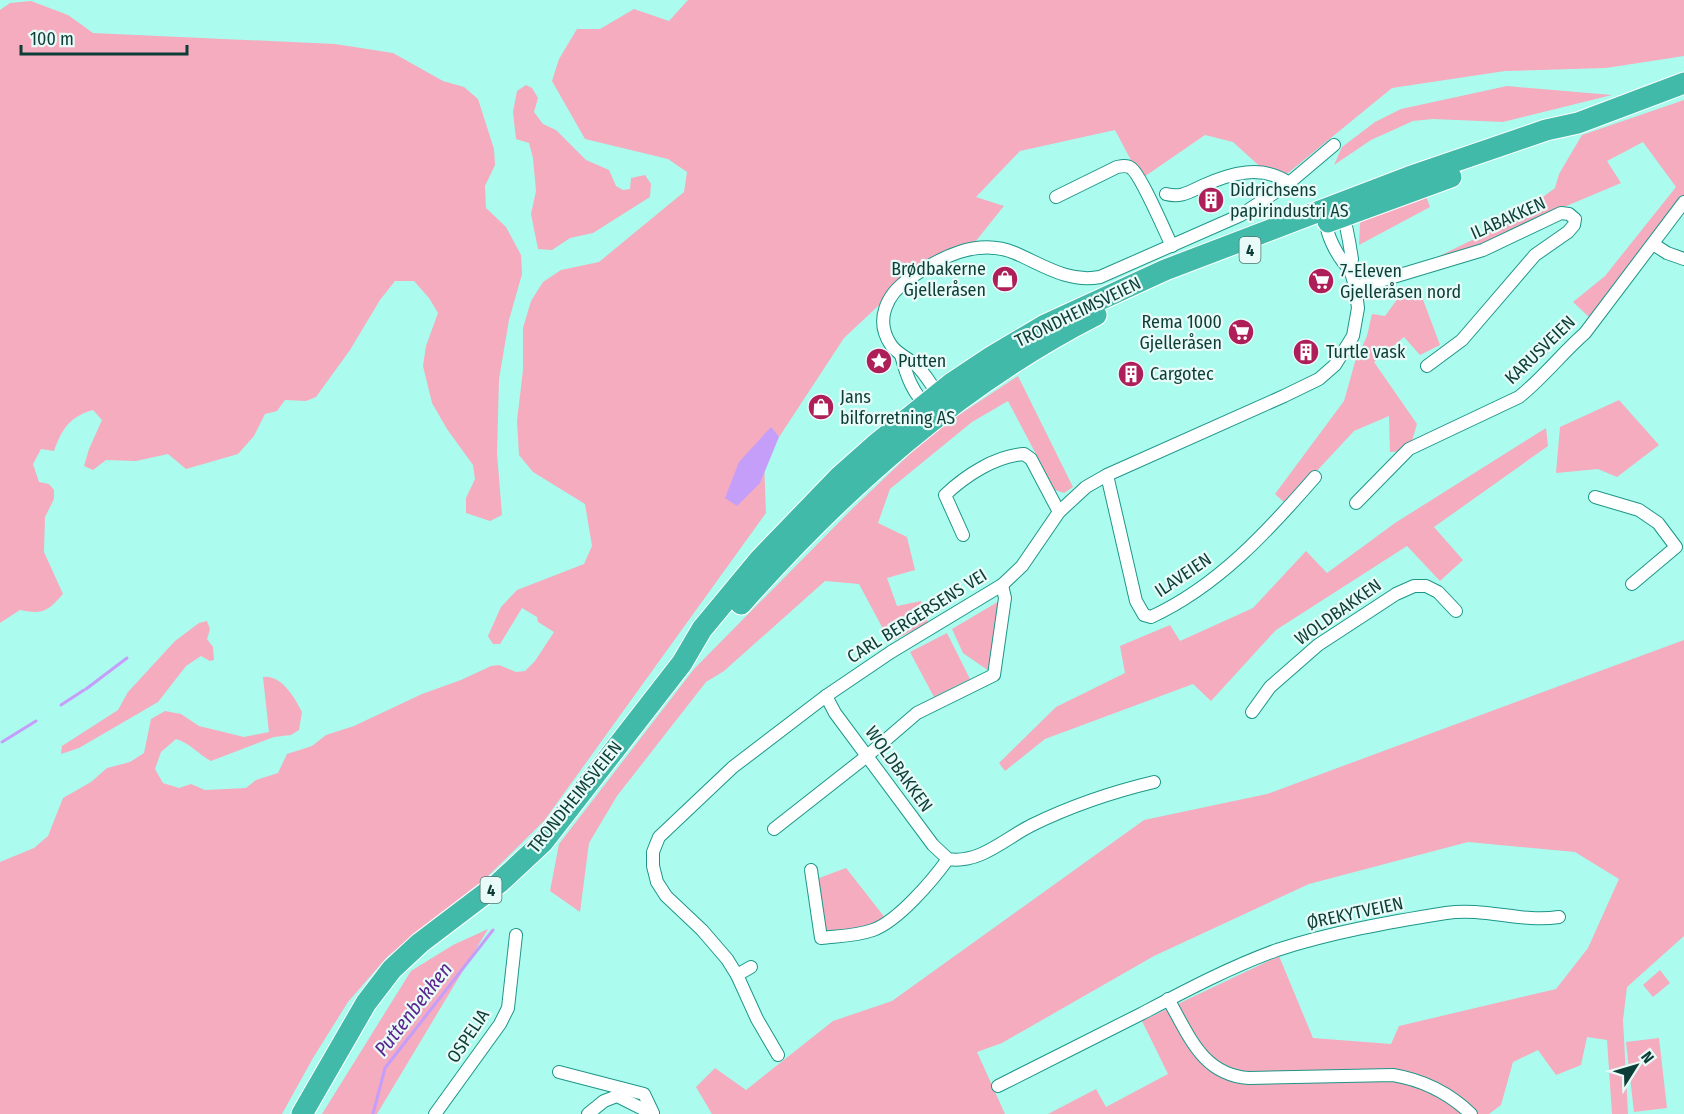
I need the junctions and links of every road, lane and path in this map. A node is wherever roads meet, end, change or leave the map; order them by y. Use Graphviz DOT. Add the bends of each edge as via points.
graph roads {
  1 [pos="1684,84"];
  2 [pos="1334,145"];
  3 [pos="1289,183"];
  4 [pos="1166,194"];
  5 [pos="1056,197"];
  6 [pos="1684,202"];
  7 [pos="1332,215"];
  8 [pos="1653,244"];
  9 [pos="1172,246"];
  10 [pos="1684,259"];
  11 [pos="1350,269"];
  12 [pos="1355,286"];
  13 [pos="1427,366"];
  14 [pos="934,404"];
  15 [pos="1107,475"];
  16 [pos="1315,477"];
  17 [pos="1595,496"];
  18 [pos="1356,502"];
  19 [pos="1059,512"];
  20 [pos="963,536"];
  21 [pos="1632,584"];
  22 [pos="1002,585"];
  23 [pos="1456,611"];
  24 [pos="826,696"];
  25 [pos="1252,712"];
  26 [pos="867,756"];
  27 [pos="1154,782"];
  28 [pos="774,829"];
  29 [pos="948,859"];
  30 [pos="811,870"];
  31 [pos="1559,916"];
  32 [pos="516,935"];
  33 [pos="752,967"];
  34 [pos="737,975"];
  35 [pos="1168,999"];
  36 [pos="778,1055"];
  37 [pos="559,1072"];
  38 [pos="998,1086"];
  39 [pos="302,1114"];
  40 [pos="435,1114"];
  41 [pos="588,1114"];
  42 [pos="653,1114"];
  43 [pos="1471,1114"];
  1 -- 7 [label="highway, TRONDHEIMSVEIEN / 4" via="1578,123 1537,133"];
  2 -- 3 [label="street"];
  3 -- 4 [label="street" via="1270,173 1252,172 1228,177 1179,197"];
  3 -- 9 [label="street" via="1240,215"];
  5 -- 9 [label="street" via="1117,167 1128,166 1140,180"];
  6 -- 8 [label="street, KARUSVEIEN"];
  7 -- 11 [label="street, CARL BERGERSENS VEI" via="1341,261"];
  7 -- 11 [label="street, CARL BERGERSENS VEI" via="1349,241"];
  7 -- 14 [label="highway, TRONDHEIMSVEIEN / 4" via="1192,258 1070,312 999,352"];
  8 -- 10 [label="street"];
  8 -- 18 [label="street, KARUSVEIEN" via="1585,333 1532,387 1520,397 1409,449"];
  9 -- 14 [label="street" via="1092,279 1057,273 999,248 967,249 945,257 902,284 887,299 884,327 891,345 916,366"];
  11 -- 12 [label="street, CARL BERGERSENS VEI"];
  12 -- 13 [label="street, ILABAKKEN" via="1483,250 1561,213 1575,219 1568,232 1535,255 1462,340"];
  12 -- 15 [label="street, CARL BERGERSENS VEI" via="1358,308 1353,336 1335,365 1319,379"];
  14 -- 39 [label="highway, TRONDHEIMSVEIEN / 4" via="711,638 682,663 543,842 499,884 410,951 382,980"];
  15 -- 16 [label="street, ILAVEIEN" via="1136,602 1144,615 1151,617 1225,569 1275,524"];
  15 -- 19 [label="street, CARL BERGERSENS VEI" via="1086,487"];
  17 -- 21 [label="street" via="1639,510 1658,523 1676,546"];
  19 -- 20 [label="street" via="1031,459 1024,454 1015,455 960,481 945,495"];
  19 -- 22 [label="street, CARL BERGERSENS VEI" via="1022,566"];
  22 -- 24 [label="street, CARL BERGERSENS VEI"];
  22 -- 26 [label="street" via="1005,598 994,675 917,713"];
  23 -- 25 [label="street, WOLDBAKKEN" via="1438,592 1426,586 1414,586 1396,594 1318,645 1270,687"];
  24 -- 26 [label="street, WOLDBAKKEN"];
  24 -- 34 [label="street, CARL BERGERSENS VEI" via="733,767 667,828 653,852 657,882 666,896 716,945"];
  26 -- 28 [label="street"];
  26 -- 29 [label="street, WOLDBAKKEN" via="933,845"];
  27 -- 29 [label="street" via="1088,801 1031,826 970,860"];
  29 -- 30 [label="street" via="927,888 876,929 821,938"];
  31 -- 35 [label="street, ØREKYTVEIEN" via="1524,918 1460,911 1358,929 1256,958"];
  32 -- 40 [label="street, OSPELIA" via="508,1008"];
  33 -- 34 [label="street"];
  34 -- 36 [label="street, CARL BERGERSENS VEI"];
  35 -- 38 [label="street, ØREKYTVEIEN"];
  35 -- 43 [label="street" via="1202,1055 1216,1069 1231,1076 1393,1075 1432,1086"];
  37 -- 42 [label="street" via="644,1094"];
  41 -- 42 [label="street" via="616,1096"];
}
